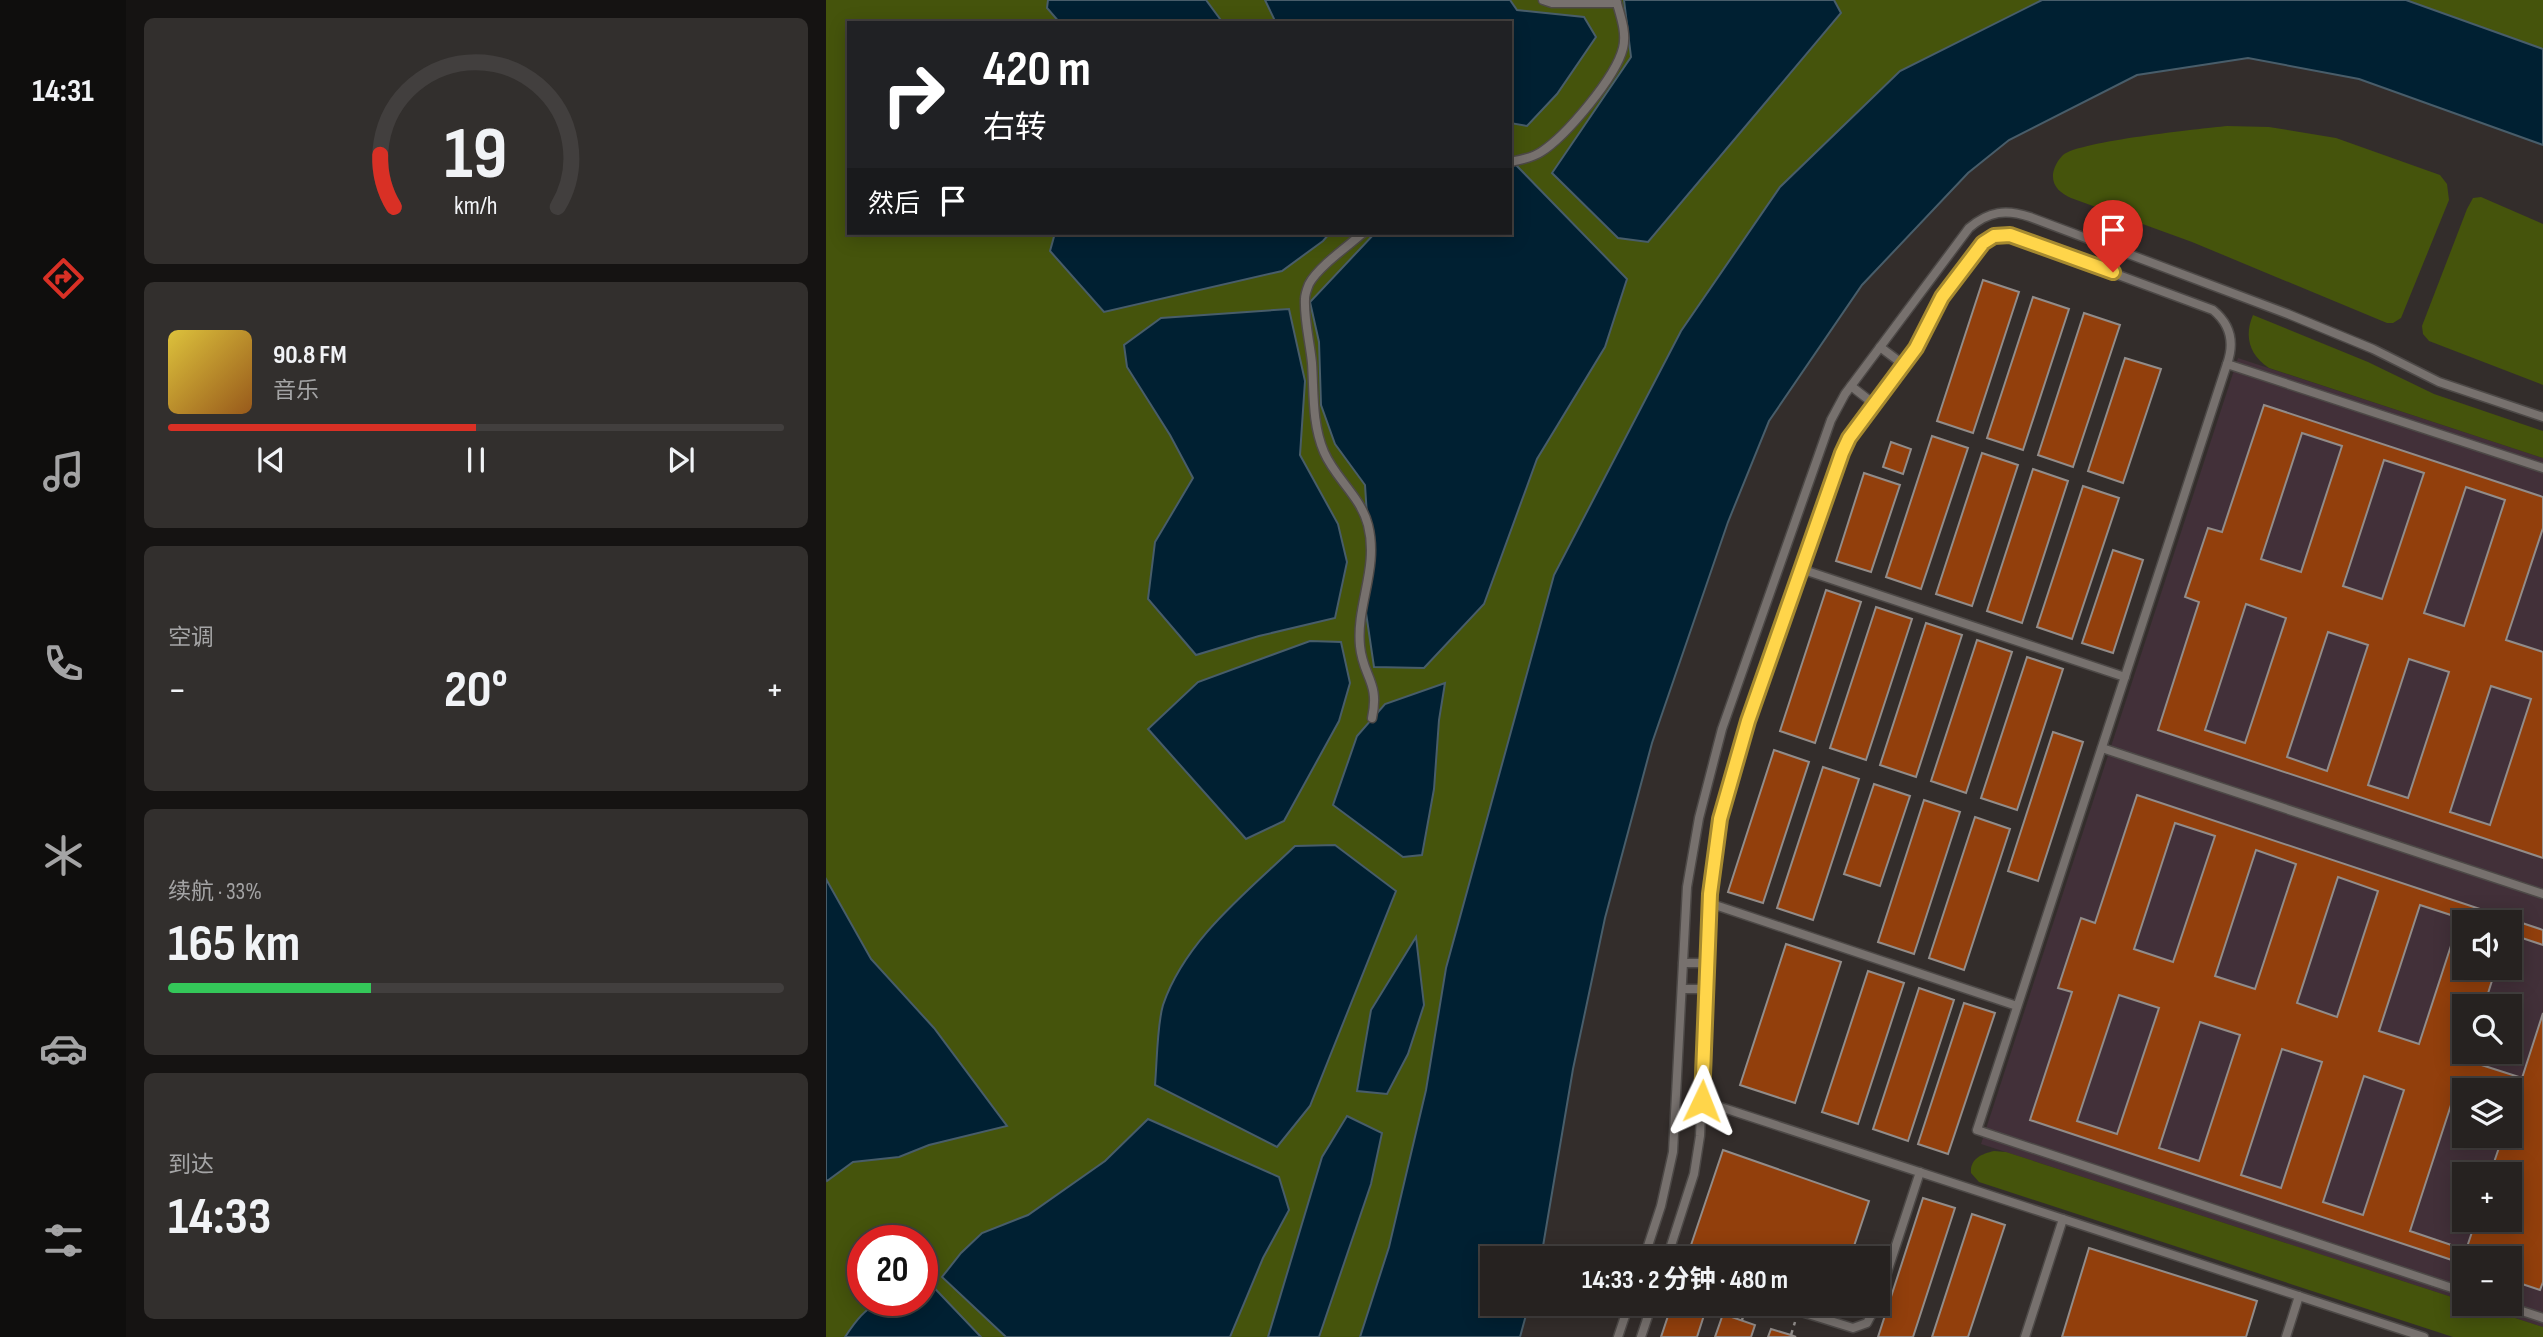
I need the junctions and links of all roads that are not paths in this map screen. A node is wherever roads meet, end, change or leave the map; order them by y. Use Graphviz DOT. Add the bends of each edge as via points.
graph roads {
  1 [pos="1543,0"];
  2 [pos="1617,2"];
  3 [pos="1512,161"];
  4 [pos="1361,235"];
  5 [pos="1880,347"];
  6 [pos="2227,363"];
  7 [pos="1904,365"];
  8 [pos="1851,386"];
  9 [pos="1874,404"];
  10 [pos="2543,417"];
  11 [pos="2543,468"];
  12 [pos="1801,569"];
  13 [pos="2125,677"];
  14 [pos="1372,718"];
  15 [pos="2102,748"];
  16 [pos="2543,894"];
  17 [pos="1709,904"];
  18 [pos="1683,963"];
  19 [pos="1707,963"];
  20 [pos="1682,989"];
  21 [pos="1706,989"];
  22 [pos="2017,1006"];
  23 [pos="1702,1101"];
  24 [pos="1920,1172"];
  25 [pos="2063,1219"];
  26 [pos="1648,1246"];
  27 [pos="1671,1246"];
  28 [pos="1890,1263"];
  29 [pos="2452,1288"];
  30 [pos="2299,1296"];
  31 [pos="2522,1311"];
  32 [pos="1625,1316"];
  33 [pos="1648,1316"];
  34 [pos="1815,1316"];
  35 [pos="1870,1316"];
  36 [pos="2543,1318"];
  37 [pos="1618,1337"];
  38 [pos="1641,1337"];
  39 [pos="2025,1337"];
  40 [pos="2286,1337"];
  41 [pos="2424,1337"];
  1 -- 2 [label="lane"];
  2 -- 3 [label="lane" via="1623,47 1614,68 1569,130 1539,154"];
  4 -- 14 [label="lane" via="1310,282 1305,301 1319,436 1324,454 1359,503 1371,541 1360,646 1375,692"];
  5 -- 7 [label="lane"];
  5 -- 8 [label="lane"];
  5 -- 10 [label="lane" via="1969,228 1986,216 2007,211 2288,314 2439,382"];
  6 -- 7 [label="lane" via="2229,330 2220,315 2206,305 2003,234 1988,238 1958,275"];
  6 -- 11 [label="lane"];
  6 -- 13 [label="lane"];
  7 -- 9 [label="lane"];
  8 -- 9 [label="lane"];
  8 -- 18 [label="lane" via="1822,442 1719,738 1690,868"];
  9 -- 12 [label="lane" via="1845,445"];
  12 -- 13 [label="lane"];
  12 -- 17 [label="lane" via="1729,785 1715,845"];
  13 -- 15 [label="lane"];
  15 -- 16 [label="lane"];
  15 -- 22 [label="lane"];
  17 -- 19 [label="lane"];
  17 -- 22 [label="lane"];
  18 -- 19 [label="lane"];
  18 -- 20 [label="lane"];
  19 -- 21 [label="lane"];
  20 -- 21 [label="lane"];
  20 -- 26 [label="lane" via="1673,1152"];
  21 -- 23 [label="lane"];
  22 -- 29 [label="lane" via="1977,1130"];
  23 -- 24 [label="lane"];
  23 -- 27 [label="lane" via="1694,1174"];
  24 -- 25 [label="lane"];
  24 -- 28 [label="lane"];
  25 -- 30 [label="lane"];
  25 -- 39 [label="lane"];
  30 -- 40 [label="lane"];
  30 -- 41 [label="lane"];
  31 -- 36 [label="lane"];
  32 -- 37 [label="lane"];
  33 -- 38 [label="lane"];
  34 -- 35 [label="lane" via="1853,1328 1867,1323"];
}
